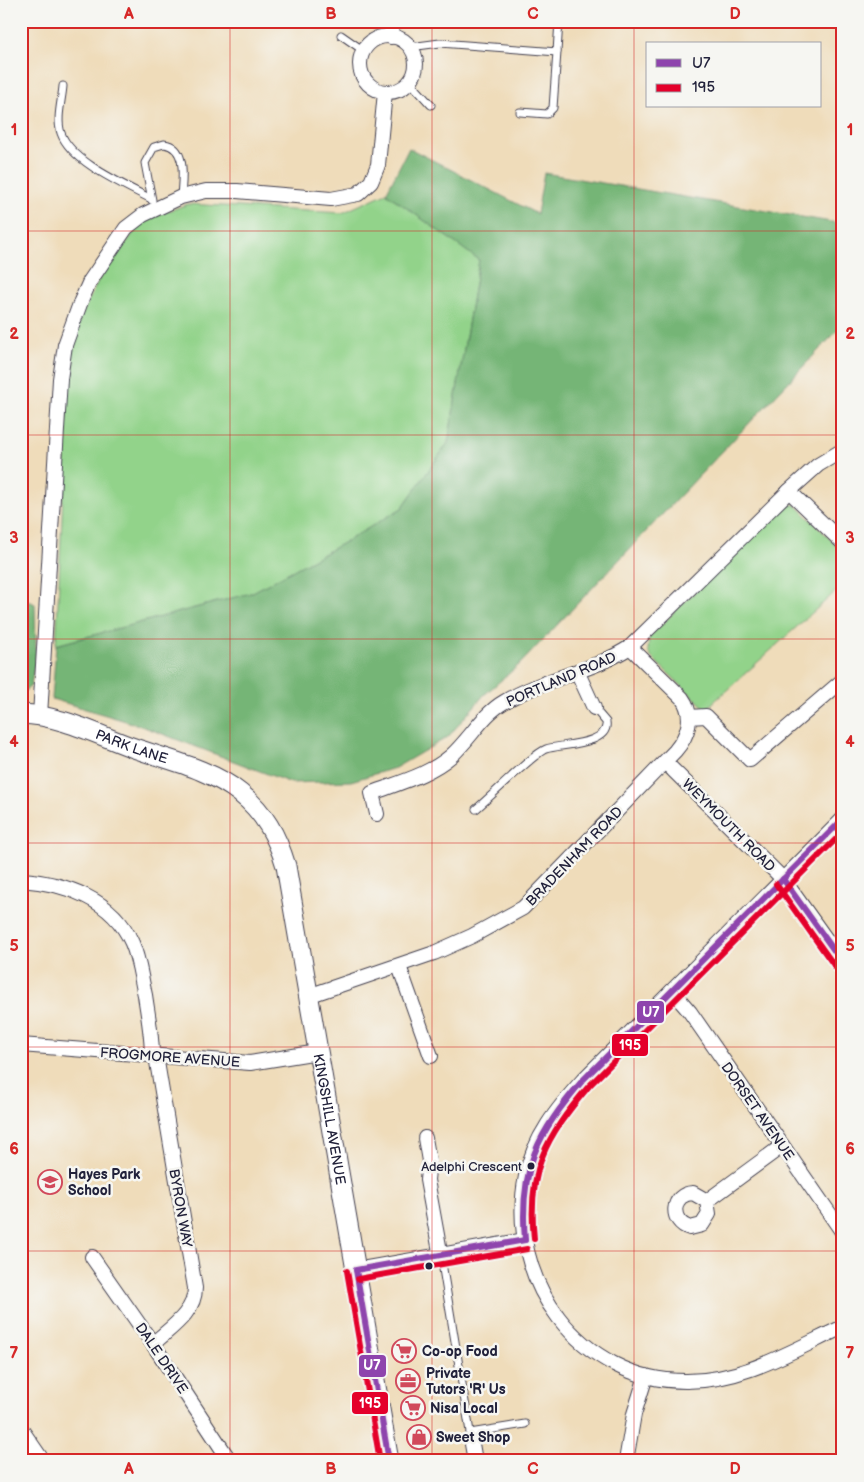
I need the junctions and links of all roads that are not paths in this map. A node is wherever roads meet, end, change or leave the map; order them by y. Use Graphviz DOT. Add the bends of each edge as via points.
graph roads {
  1 [pos="392,21"];
  2 [pos="559,21"];
  3 [pos="341,36"];
  4 [pos="391,37"];
  5 [pos="410,47"];
  6 [pos="364,51"];
  7 [pos="557,52"];
  8 [pos="410,82"];
  9 [pos="63,86"];
  10 [pos="386,92"];
  11 [pos="432,105"];
  12 [pos="520,112"];
  13 [pos="180,197"];
  14 [pos="153,204"];
  15 [pos="843,450"];
  16 [pos="789,491"];
  17 [pos="843,543"];
  18 [pos="630,648"];
  19 [pos="577,671"];
  20 [pos="843,680"];
  21 [pos="594,708"];
  22 [pos="31,715"];
  23 [pos="689,717"];
  24 [pos="665,762"];
  25 [pos="238,791"];
  26 [pos="476,809"];
  27 [pos="377,814"];
  28 [pos="843,819"];
  29 [pos="783,879"];
  30 [pos="21,880"];
  31 [pos="843,963"];
  32 [pos="399,966"];
  33 [pos="672,991"];
  34 [pos="308,996"];
  35 [pos="21,1045"];
  36 [pos="318,1052"];
  37 [pos="154,1056"];
  38 [pos="431,1056"];
  39 [pos="425,1138"];
  40 [pos="782,1146"];
  41 [pos="706,1201"];
  42 [pos="843,1233"];
  43 [pos="525,1240"];
  44 [pos="92,1257"];
  45 [pos="441,1257"];
  46 [pos="356,1270"];
  47 [pos="843,1327"];
  48 [pos="153,1344"];
  49 [pos="646,1376"];
  50 [pos="525,1424"];
  51 [pos="21,1429"];
  52 [pos="471,1439"];
  53 [pos="386,1460"];
  54 [pos="43,1461"];
  55 [pos="230,1461"];
  56 [pos="475,1461"];
  57 [pos="626,1461"];
  1 -- 4 [label="street"];
  2 -- 7 [label="lane"];
  3 -- 6 [label="lane"];
  4 -- 5 [label="street"];
  4 -- 6 [label="street" via="378,38"];
  5 -- 7 [label="lane" via="440,43"];
  5 -- 8 [label="street" via="416,68"];
  6 -- 10 [label="street" via="360,67 363,77 375,89"];
  7 -- 12 [label="lane" via="553,108 547,114"];
  8 -- 10 [label="street" via="399,90"];
  8 -- 11 [label="lane"];
  9 -- 14 [label="lane" via="60,132 72,151"];
  10 -- 13 [label="street" via="378,165 371,182 358,194 331,199 221,190"];
  13 -- 14 [label="street"];
  13 -- 14 [label="lane" via="181,158 176,149 164,144 154,147 145,163"];
  14 -- 22 [label="street" via="113,245 81,301 65,345"];
  15 -- 16 [label="street, PORTLAND ROAD" via="818,465"];
  16 -- 17 [label="street"];
  16 -- 18 [label="street, PORTLAND ROAD"];
  18 -- 19 [label="street, PORTLAND ROAD"];
  18 -- 23 [label="street" via="682,698"];
  19 -- 21 [label="street"];
  19 -- 27 [label="street, PORTLAND ROAD" via="506,700 444,761 372,793"];
  20 -- 23 [label="street" via="750,760 706,716"];
  21 -- 26 [label="lane" via="606,722 607,729 603,734 541,751"];
  22 -- 25 [label="street, PARK LANE" via="195,770"];
  23 -- 24 [label="street, BRADENHAM ROAD" via="684,740"];
  24 -- 29 [label="street, WEYMOUTH ROAD"];
  24 -- 32 [label="street, BRADENHAM ROAD" via="523,908 472,936"];
  25 -- 34 [label="street, KINGSHILL AVENUE" via="264,817 281,850"];
  28 -- 29 [label="street"];
  29 -- 31 [label="street, WEYMOUTH ROAD"];
  29 -- 33 [label="street"];
  30 -- 37 [label="street, BYRON WAY" via="48,882 70,889 101,906 120,924 132,942 139,965"];
  32 -- 34 [label="street, BRADENHAM ROAD"];
  32 -- 38 [label="street"];
  33 -- 40 [label="street, DORSET AVENUE" via="690,1012"];
  33 -- 43 [label="street" via="583,1080 543,1130 526,1175 522,1212"];
  34 -- 36 [label="street, KINGSHILL AVENUE"];
  35 -- 37 [label="street, FROGMORE AVENUE"];
  36 -- 37 [label="street, FROGMORE AVENUE" via="250,1063"];
  36 -- 46 [label="street, KINGSHILL AVENUE"];
  37 -- 48 [label="street, BYRON WAY" via="195,1293 188,1311"];
  39 -- 45 [label="street" via="429,1161 427,1180"];
  40 -- 41 [label="street"];
  40 -- 42 [label="street, DORSET AVENUE"];
  43 -- 45 [label="street"];
  43 -- 49 [label="street" via="538,1284 552,1309 573,1334 610,1362"];
  44 -- 48 [label="street, DALE DRIVE"];
  45 -- 46 [label="street"];
  45 -- 52 [label="lane"];
  46 -- 53 [label="street, KINGSHILL AVENUE"];
  47 -- 49 [label="street" via="732,1376 686,1381"];
  48 -- 55 [label="street, DALE DRIVE"];
  49 -- 57 [label="street" via="634,1414"];
  50 -- 52 [label="lane"];
  51 -- 54 [label="street"];
  52 -- 56 [label="street"];
}
